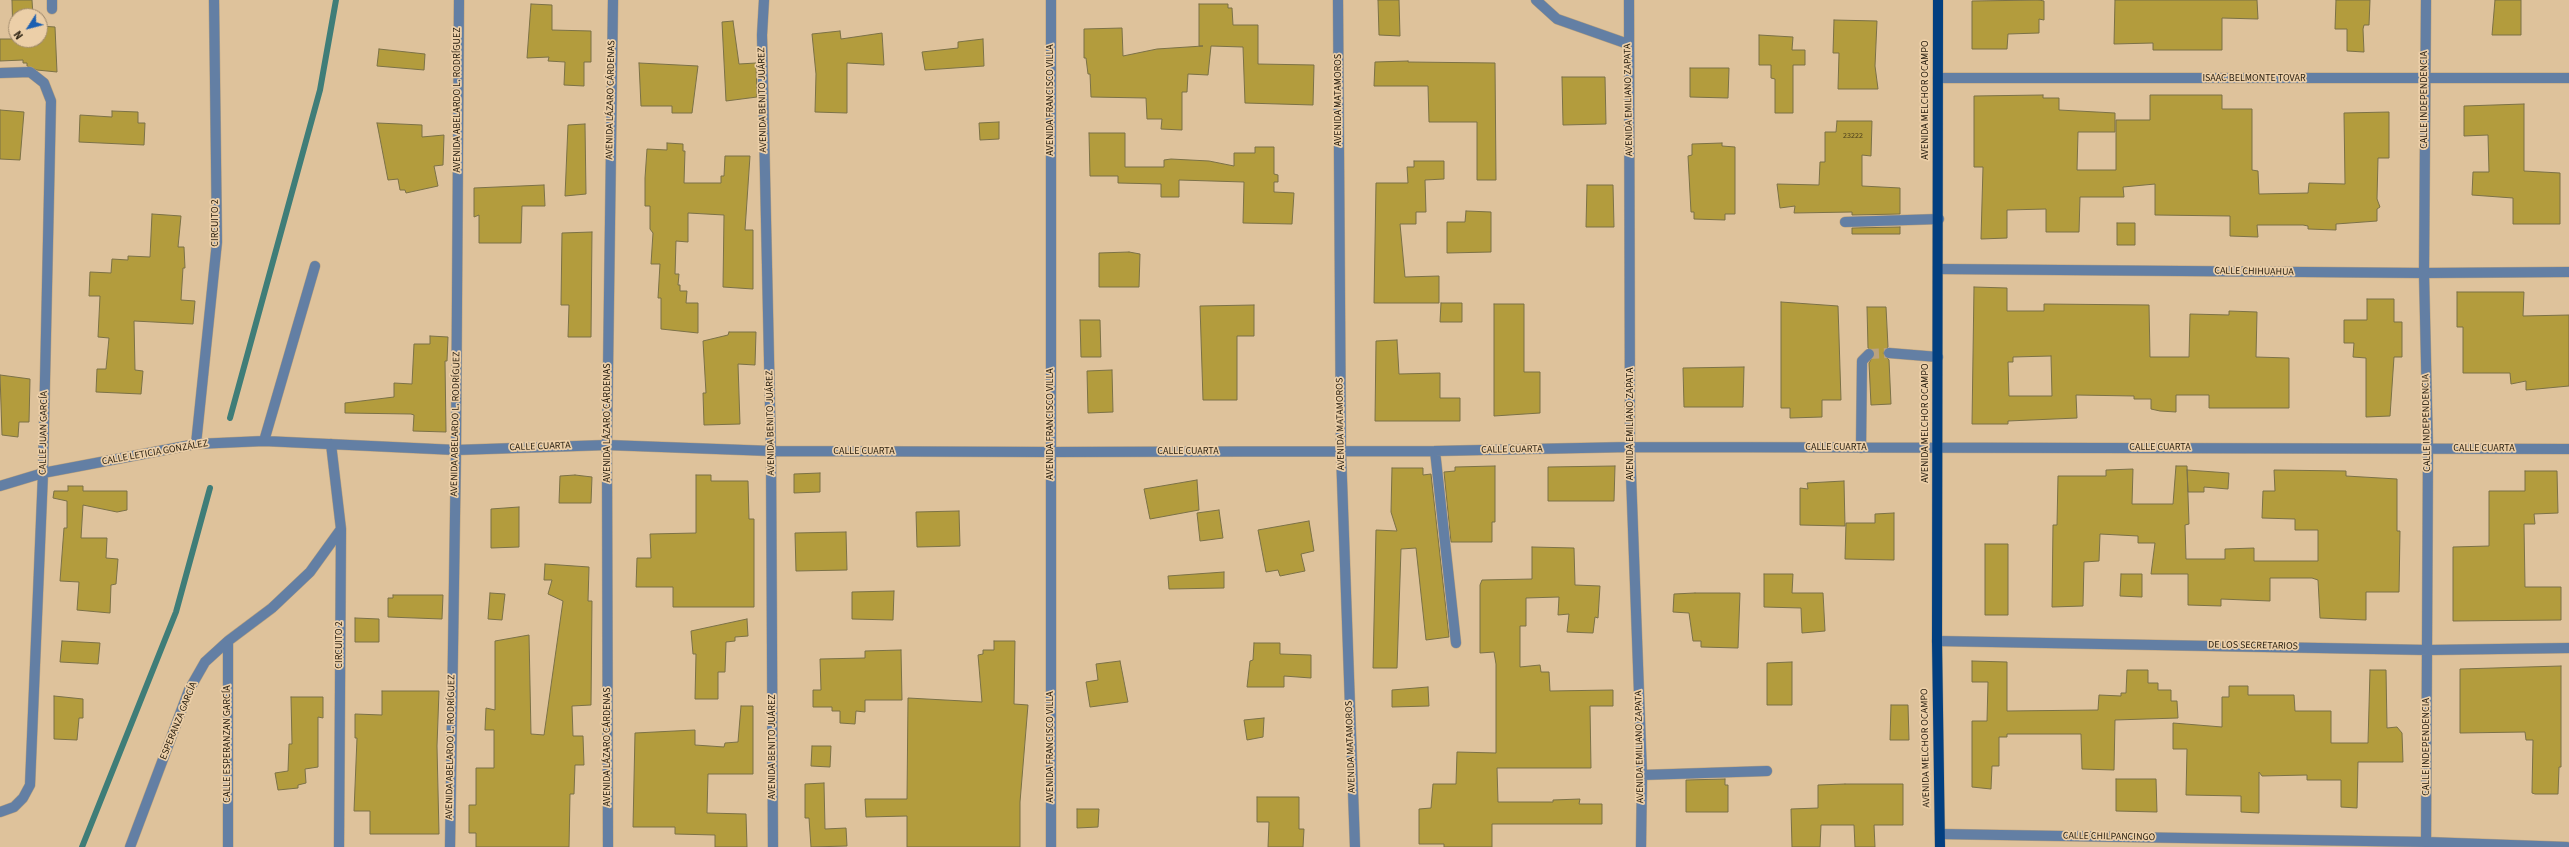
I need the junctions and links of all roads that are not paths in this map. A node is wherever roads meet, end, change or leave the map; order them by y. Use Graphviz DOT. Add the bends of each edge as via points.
graph roads {
  1 [pos="214,0"];
  2 [pos="459,0"];
  3 [pos="613,0"];
  4 [pos="764,0"];
  5 [pos="1051,0"];
  6 [pos="1338,0"];
  7 [pos="1536,0"];
  8 [pos="1629,0"];
  9 [pos="1938,0"];
  10 [pos="2426,0"];
  11 [pos="1628,44"];
  12 [pos="0,73"];
  13 [pos="1938,78"];
  14 [pos="2569,78"];
  15 [pos="2425,79"];
  16 [pos="1939,220"];
  17 [pos="1845,222"];
  18 [pos="315,266"];
  19 [pos="1939,269"];
  20 [pos="2569,272"];
  21 [pos="2424,273"];
  22 [pos="1888,353"];
  23 [pos="1869,354"];
  24 [pos="1938,357"];
  25 [pos="264,441"];
  26 [pos="196,444"];
  27 [pos="331,444"];
  28 [pos="607,445"];
  29 [pos="1630,447"];
  30 [pos="1938,447"];
  31 [pos="1861,448"];
  32 [pos="2428,449"];
  33 [pos="2569,449"];
  34 [pos="456,450"];
  35 [pos="771,451"];
  36 [pos="1435,451"];
  37 [pos="1051,452"];
  38 [pos="1341,452"];
  39 [pos="44,474"];
  40 [pos="0,486"];
  41 [pos="341,529"];
  42 [pos="228,641"];
  43 [pos="1937,641"];
  44 [pos="1456,643"];
  45 [pos="2569,648"];
  46 [pos="2428,650"];
  47 [pos="1767,771"];
  48 [pos="1642,775"];
  49 [pos="0,812"];
  50 [pos="1940,834"];
  51 [pos="2426,844"];
  52 [pos="130,847"];
  53 [pos="228,847"];
  54 [pos="339,847"];
  55 [pos="450,847"];
  56 [pos="608,847"];
  57 [pos="773,847"];
  58 [pos="1051,847"];
  59 [pos="1355,847"];
  60 [pos="1641,847"];
  61 [pos="1940,847"];
  62 [pos="2567,847"];
  1 -- 26 [label="street, CIRCUITO 2" via="217,242"];
  2 -- 34 [label="street, AVENIDA ABELARDO L. RODRÍGUEZ"];
  3 -- 28 [label="street, AVENIDA LÁZARO CÁRDENAS"];
  4 -- 35 [label="street, AVENIDA BENITO JUÁREZ" via="762,36"];
  5 -- 37 [label="street, AVENIDA FRANCISCO VILLA"];
  6 -- 38 [label="street, AVENIDA MATAMOROS"];
  7 -- 11 [label="street" via="1557,19"];
  8 -- 11 [label="street, AVENIDA EMILIANO ZAPATA"];
  9 -- 13 [label="main road, AVENIDA MELCHOR OCAMPO"];
  10 -- 15 [label="street, CALLE INDEPENDENCIA"];
  11 -- 29 [label="street, AVENIDA EMILIANO ZAPATA"];
  12 -- 39 [label="street, CALLE JUAN GARCÍA" via="30,72 44,83 52,101"];
  13 -- 15 [label="street, ISAAC BELMONTE TOVAR"];
  13 -- 16 [label="main road, AVENIDA MELCHOR OCAMPO"];
  14 -- 15 [label="street, ISAAC BELMONTE TOVAR"];
  15 -- 21 [label="street, CALLE INDEPENDENCIA"];
  16 -- 17 [label="street"];
  16 -- 19 [label="main road, AVENIDA MELCHOR OCAMPO"];
  18 -- 25 [label="street"];
  19 -- 21 [label="street, CALLE CHIHUAHUA"];
  19 -- 24 [label="main road, AVENIDA MELCHOR OCAMPO"];
  20 -- 21 [label="street, CALLE CHIHUAHUA"];
  21 -- 32 [label="street, CALLE INDEPENDENCIA"];
  22 -- 24 [label="street"];
  23 -- 31 [label="street" via="1862,360"];
  24 -- 30 [label="main road, AVENIDA MELCHOR OCAMPO"];
  25 -- 26 [label="street, CALLE LETICIA GONZÁLEZ"];
  25 -- 27 [label="street, CALLE LETICIA GONZÁLEZ"];
  26 -- 39 [label="street, CALLE LETICIA GONZÁLEZ"];
  27 -- 34 [label="street, CALLE LETICIA GONZÁLEZ"];
  27 -- 41 [label="street, CIRCUITO 2"];
  28 -- 34 [label="street, CALLE CUARTA"];
  28 -- 35 [label="street, CALLE CUARTA"];
  28 -- 56 [label="street, AVENIDA LÁZARO CÁRDENAS"];
  29 -- 31 [label="street, CALLE CUARTA"];
  29 -- 36 [label="street, CALLE CUARTA"];
  29 -- 48 [label="street, AVENIDA EMILIANO ZAPATA"];
  30 -- 31 [label="street, CALLE CUARTA"];
  30 -- 32 [label="street, CALLE CUARTA"];
  30 -- 43 [label="main road, AVENIDA MELCHOR OCAMPO"];
  32 -- 33 [label="street, CALLE CUARTA"];
  32 -- 46 [label="street, CALLE INDEPENDENCIA"];
  34 -- 55 [label="street, AVENIDA ABELARDO L. RODRÍGUEZ"];
  35 -- 37 [label="street, CALLE CUARTA"];
  35 -- 57 [label="street, AVENIDA BENITO JUÁREZ"];
  36 -- 38 [label="street, CALLE CUARTA"];
  36 -- 44 [label="street"];
  37 -- 38 [label="street, CALLE CUARTA"];
  37 -- 58 [label="street, AVENIDA FRANCISCO VILLA"];
  38 -- 59 [label="street, AVENIDA MATAMOROS"];
  39 -- 40 [label="street, CALLE LETICIA GONZÁLEZ"];
  39 -- 49 [label="street, CALLE JUAN GARCÍA" via="30,784 23,798 14,807"];
  41 -- 42 [label="street, ESPERANZA GARCÍA" via="310,572 272,608"];
  41 -- 54 [label="street, CIRCUITO 2"];
  42 -- 52 [label="street, ESPERANZA GARCÍA" via="205,662 189,690"];
  42 -- 53 [label="street, CALLE ESPERANZAN GARCÍA"];
  43 -- 46 [label="street, DE LOS SECRETARIOS"];
  43 -- 50 [label="main road, AVENIDA MELCHOR OCAMPO"];
  45 -- 46 [label="street, DE LOS SECRETARIOS"];
  46 -- 51 [label="street, CALLE INDEPENDENCIA"];
  47 -- 48 [label="street"];
  48 -- 60 [label="street, AVENIDA EMILIANO ZAPATA"];
  50 -- 51 [label="street, CALLE CHILPANCINGO"];
  50 -- 61 [label="main road, AVENIDA MELCHOR OCAMPO"];
  51 -- 62 [label="street, CALLE CHILPANCINGO"];
}
